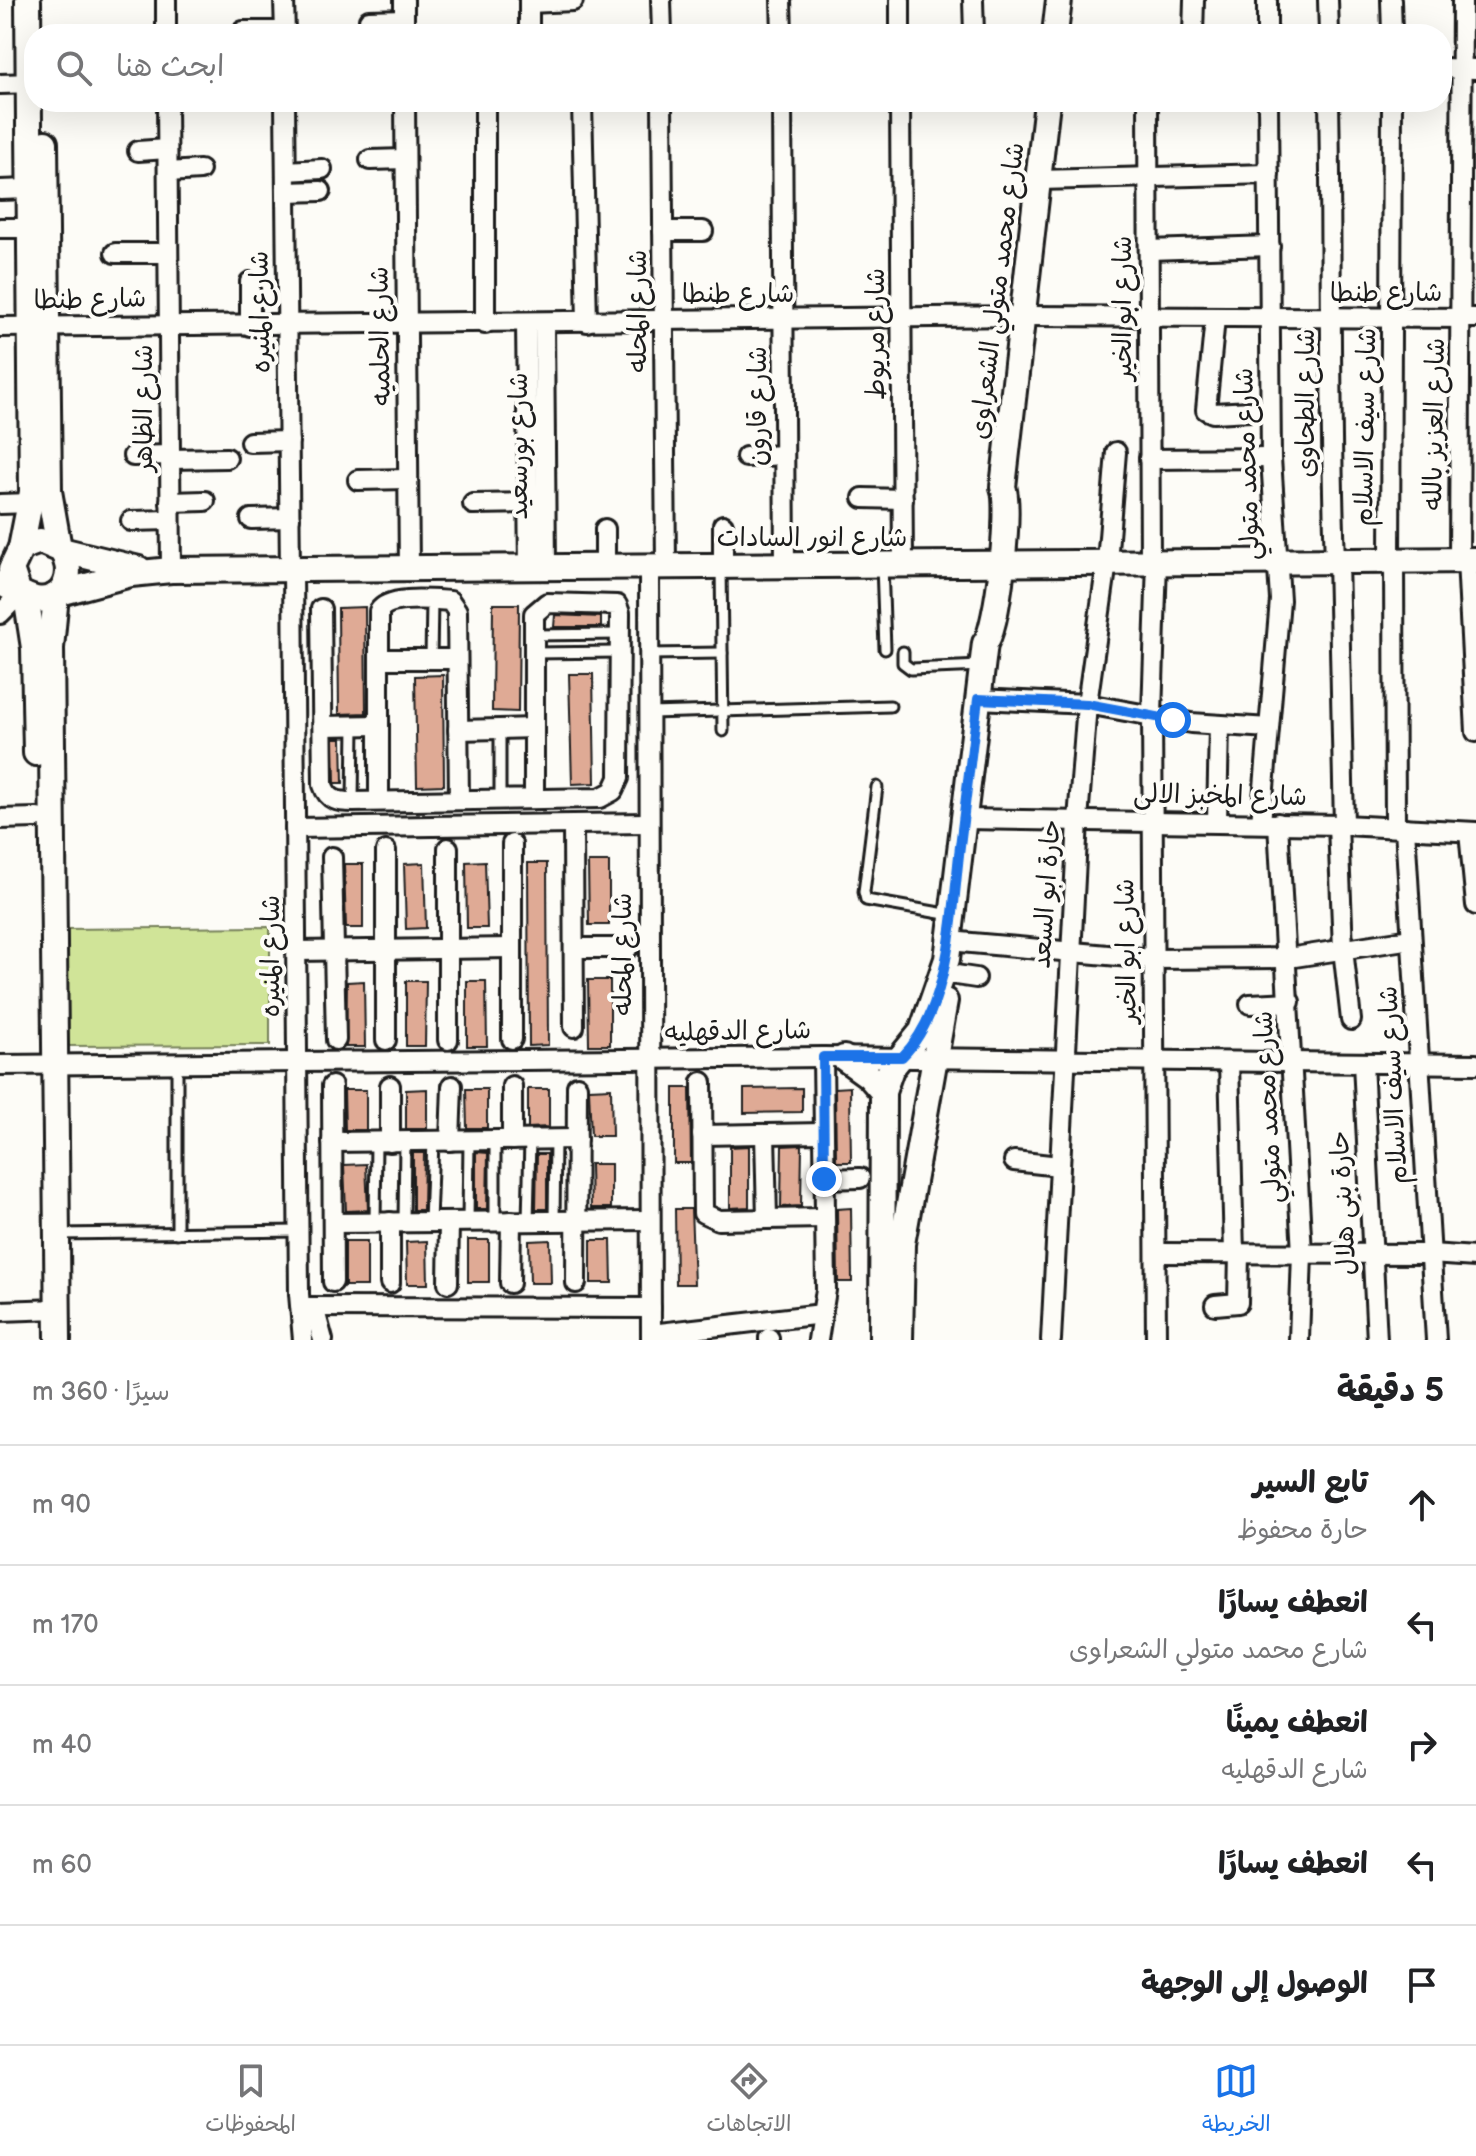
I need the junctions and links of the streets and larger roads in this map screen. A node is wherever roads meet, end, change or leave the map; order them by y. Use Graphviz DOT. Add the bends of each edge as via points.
graph roads {
  1 [pos="28,0"];
  2 [pos="44,0"];
  3 [pos="166,0"];
  4 [pos="284,0"];
  5 [pos="661,0"];
  6 [pos="781,0"];
  7 [pos="900,0"];
  8 [pos="973,0"];
  9 [pos="1059,0"];
  10 [pos="1194,0"];
  11 [pos="1267,0"];
  12 [pos="1328,0"];
  13 [pos="1391,0"];
  14 [pos="1462,0"];
  15 [pos="573,1"];
  16 [pos="529,2"];
  17 [pos="404,18"];
  18 [pos="369,20"];
  19 [pos="29,24"];
  20 [pos="44,24"];
  21 [pos="166,24"];
  22 [pos="285,24"];
  23 [pos="529,24"];
  24 [pos="662,24"];
  25 [pos="782,24"];
  26 [pos="900,24"];
  27 [pos="974,24"];
  28 [pos="1056,24"];
  29 [pos="1193,24"];
  30 [pos="1267,24"];
  31 [pos="1329,24"];
  32 [pos="1392,24"];
  33 [pos="1469,69"];
  34 [pos="24,83"];
  35 [pos="0,84"];
  36 [pos="30,112"];
  37 [pos="45,112"];
  38 [pos="167,112"];
  39 [pos="285,112"];
  40 [pos="405,112"];
  41 [pos="485,112"];
  42 [pos="582,112"];
  43 [pos="662,112"];
  44 [pos="782,112"];
  45 [pos="900,112"];
  46 [pos="1046,112"];
  47 [pos="1148,112"];
  48 [pos="1268,112"];
  49 [pos="1329,112"];
  50 [pos="1392,112"];
  51 [pos="167,149"];
  52 [pos="138,151"];
  53 [pos="405,159"];
  54 [pos="370,160"];
  55 [pos="322,169"];
  56 [pos="200,170"];
  57 [pos="286,171"];
  58 [pos="168,172"];
  59 [pos="1269,174"];
  60 [pos="1148,177"];
  61 [pos="1039,180"];
  62 [pos="29,189"];
  63 [pos="0,190"];
  64 [pos="321,191"];
  65 [pos="286,192"];
  66 [pos="0,228"];
  67 [pos="29,228"];
  68 [pos="663,231"];
  69 [pos="703,231"];
  70 [pos="1270,246"];
  71 [pos="1149,250"];
  72 [pos="115,253"];
  73 [pos="168,253"];
  74 [pos="250,282"];
  75 [pos="1023,316"];
  76 [pos="1149,317"];
  77 [pos="1215,318"];
  78 [pos="1270,318"];
  79 [pos="1469,318"];
  80 [pos="902,319"];
  81 [pos="1333,319"];
  82 [pos="1394,319"];
  83 [pos="783,320"];
  84 [pos="663,321"];
  85 [pos="587,322"];
  86 [pos="535,323"];
  87 [pos="406,324"];
  88 [pos="485,324"];
  89 [pos="288,325"];
  90 [pos="169,326"];
  91 [pos="250,326"];
  92 [pos="0,327"];
  93 [pos="38,327"];
  94 [pos="1270,410"];
  95 [pos="289,441"];
  96 [pos="250,442"];
  97 [pos="1116,452"];
  98 [pos="784,455"];
  99 [pos="133,456"];
  100 [pos="170,457"];
  101 [pos="746,457"];
  102 [pos="227,458"];
  103 [pos="1271,458"];
  104 [pos="1149,459"];
  105 [pos="408,479"];
  106 [pos="358,480"];
  107 [pos="863,498"];
  108 [pos="903,499"];
  109 [pos="205,501"];
  110 [pos="31,503"];
  111 [pos="528,503"];
  112 [pos="0,504"];
  113 [pos="473,504"];
  114 [pos="170,511"];
  115 [pos="290,518"];
  116 [pos="251,519"];
  117 [pos="131,521"];
  118 [pos="723,525"];
  119 [pos="605,529"];
  120 [pos="60,549"];
  121 [pos="14,551"];
  122 [pos="1336,560"];
  123 [pos="1392,560"];
  124 [pos="1467,560"];
  125 [pos="1153,561"];
  126 [pos="1276,561"];
  127 [pos="1107,562"];
  128 [pos="994,564"];
  129 [pos="893,565"];
  130 [pos="722,566"];
  131 [pos="785,566"];
  132 [pos="658,567"];
  133 [pos="538,568"];
  134 [pos="605,568"];
  135 [pos="292,570"];
  136 [pos="404,570"];
  137 [pos="160,571"];
  138 [pos="16,590"];
  139 [pos="58,594"];
  140 [pos="399,602"];
  141 [pos="1473,605"];
  142 [pos="321,609"];
  143 [pos="0,614"];
  144 [pos="379,659"];
  145 [pos="457,659"];
  146 [pos="978,699"];
  147 [pos="1087,704"];
  148 [pos="1152,714"];
  149 [pos="379,725"];
  150 [pos="1219,725"];
  151 [pos="323,726"];
  152 [pos="534,728"];
  153 [pos="1269,728"];
  154 [pos="458,730"];
  155 [pos="1476,732"];
  156 [pos="507,799"];
  157 [pos="534,799"];
  158 [pos="459,800"];
  159 [pos="379,801"];
  160 [pos="37,818"];
  161 [pos="0,819"];
  162 [pos="964,819"];
  163 [pos="1078,820"];
  164 [pos="1152,820"];
  165 [pos="1217,822"];
  166 [pos="648,823"];
  167 [pos="1269,823"];
  168 [pos="573,824"];
  169 [pos="513,825"];
  170 [pos="1341,825"];
  171 [pos="1400,827"];
  172 [pos="295,828"];
  173 [pos="1472,832"];
  174 [pos="512,844"];
  175 [pos="448,848"];
  176 [pos="386,851"];
  177 [pos="332,857"];
  178 [pos="1476,905"];
  179 [pos="1411,939"];
  180 [pos="512,948"];
  181 [pos="574,948"];
  182 [pos="628,948"];
  183 [pos="448,949"];
  184 [pos="1343,949"];
  185 [pos="386,950"];
  186 [pos="297,951"];
  187 [pos="334,951"];
  188 [pos="1069,952"];
  189 [pos="948,958"];
  190 [pos="1288,958"];
  191 [pos="1153,959"];
  192 [pos="976,978"];
  193 [pos="1290,1002"];
  194 [pos="1250,1004"];
  195 [pos="1351,1020"];
  196 [pos="574,1027"];
  197 [pos="512,1039"];
  198 [pos="336,1040"];
  199 [pos="386,1040"];
  200 [pos="448,1040"];
  201 [pos="833,1057"];
  202 [pos="935,1058"];
  203 [pos="649,1060"];
  204 [pos="1064,1061"];
  205 [pos="1154,1062"];
  206 [pos="1229,1062"];
  207 [pos="297,1063"];
  208 [pos="896,1063"];
  209 [pos="1293,1063"];
  210 [pos="1363,1063"];
  211 [pos="1419,1063"];
  212 [pos="48,1064"];
  213 [pos="1476,1064"];
  214 [pos="0,1065"];
  215 [pos="702,1082"];
  216 [pos="332,1086"];
  217 [pos="390,1086"];
  218 [pos="452,1086"];
  219 [pos="512,1086"];
  220 [pos="577,1086"];
  221 [pos="930,1090"];
  222 [pos="883,1092"];
  223 [pos="823,1133"];
  224 [pos="765,1134"];
  225 [pos="702,1135"];
  226 [pos="577,1139"];
  227 [pos="512,1140"];
  228 [pos="391,1141"];
  229 [pos="451,1141"];
  230 [pos="332,1142"];
  231 [pos="1014,1161"];
  232 [pos="1059,1166"];
  233 [pos="860,1178"];
  234 [pos="824,1179"];
  235 [pos="882,1199"];
  236 [pos="910,1199"];
  237 [pos="825,1218"];
  238 [pos="767,1219"];
  239 [pos="650,1220"];
  240 [pos="511,1221"];
  241 [pos="576,1221"];
  242 [pos="390,1222"];
  243 [pos="439,1222"];
  244 [pos="333,1223"];
  245 [pos="1158,1253"];
  246 [pos="1237,1253"];
  247 [pos="1302,1253"];
  248 [pos="1373,1253"];
  249 [pos="1430,1254"];
  250 [pos="1476,1257"];
  251 [pos="333,1282"];
  252 [pos="390,1283"];
  253 [pos="448,1283"];
  254 [pos="510,1283"];
  255 [pos="576,1283"];
  256 [pos="1215,1305"];
  257 [pos="307,1307"];
  258 [pos="651,1308"];
  259 [pos="50,1310"];
  260 [pos="0,1311"];
  261 [pos="822,1314"];
  262 [pos="707,1335"];
  263 [pos="651,1337"];
  264 [pos="43,1340"];
  265 [pos="58,1340"];
  266 [pos="303,1340"];
  267 [pos="323,1340"];
  268 [pos="818,1340"];
  269 [pos="882,1340"];
  270 [pos="900,1340"];
  271 [pos="1051,1340"];
  272 [pos="1156,1340"];
  273 [pos="1299,1340"];
  274 [pos="1377,1340"];
  275 [pos="1436,1340"];
  1 -- 19 [label="street"];
  2 -- 20 [label="street"];
  3 -- 21 [label="street"];
  4 -- 22 [label="street"];
  5 -- 24 [label="street"];
  6 -- 25 [label="street"];
  7 -- 26 [label="street"];
  8 -- 27 [label="street"];
  9 -- 28 [label="street"];
  10 -- 29 [label="street"];
  11 -- 30 [label="street"];
  12 -- 31 [label="street"];
  13 -- 32 [label="street"];
  14 -- 33 [label="street, شارع العزيز بالله"];
  15 -- 16 [label="street"];
  16 -- 23 [label="street"];
  17 -- 18 [label="street"];
  33 -- 79 [label="street, شارع العزيز بالله"];
  34 -- 35 [label="street"];
  36 -- 62 [label="street"];
  37 -- 93 [label="street"];
  38 -- 51 [label="street, شارع الظاهر"];
  39 -- 57 [label="street, شارع المنيره"];
  40 -- 53 [label="street, شارع الحلميه"];
  41 -- 88 [label="street"];
  42 -- 85 [label="street"];
  43 -- 68 [label="street, شارع المحله"];
  44 -- 83 [label="street, شارع قارون"];
  45 -- 80 [label="street, شارع مريوط"];
  46 -- 61 [label="street, شارع محمد متولي الشعراوى"];
  47 -- 60 [label="street, شارع ابو الخير"];
  48 -- 59 [label="street, شارع محمد متولي"];
  49 -- 81 [label="street, شارع الطحاوى"];
  50 -- 82 [label="street, شارع سيف الاسلام"];
  51 -- 52 [label="street"];
  51 -- 58 [label="street, شارع الظاهر"];
  53 -- 54 [label="street"];
  53 -- 87 [label="street, شارع الحلميه"];
  55 -- 57 [label="street"];
  56 -- 58 [label="street"];
  57 -- 65 [label="street, شارع المنيره"];
  58 -- 73 [label="street, شارع الظاهر"];
  59 -- 60 [label="street"];
  59 -- 70 [label="street, شارع محمد متولي"];
  60 -- 61 [label="street"];
  60 -- 71 [label="street, شارع ابو الخير"];
  61 -- 75 [label="street, شارع محمد متولي الشعراوى"];
  62 -- 63 [label="street"];
  62 -- 67 [label="street"];
  64 -- 65 [label="street"];
  65 -- 89 [label="street, شارع المنيره"];
  66 -- 67 [label="street"];
  67 -- 93 [label="street"];
  68 -- 69 [label="street"];
  68 -- 84 [label="street, شارع المحله"];
  70 -- 71 [label="street"];
  70 -- 78 [label="street, شارع محمد متولي"];
  71 -- 76 [label="street, شارع ابو الخير"];
  72 -- 73 [label="street"];
  73 -- 90 [label="street, شارع الظاهر"];
  74 -- 91 [label="street"];
  75 -- 76 [label="street, شارع طنطا"];
  75 -- 80 [label="street, شارع طنطا"];
  75 -- 128 [label="street, شارع محمد متولي الشعراوى" via="1003,487 1007,501"];
  76 -- 77 [label="street, شارع طنطا"];
  76 -- 104 [label="street, شارع ابو الخير"];
  77 -- 78 [label="street, شارع طنطا"];
  77 -- 94 [label="street" via="1206,410"];
  78 -- 81 [label="street, شارع طنطا"];
  78 -- 94 [label="street, شارع محمد متولي"];
  79 -- 82 [label="street, شارع طنطا"];
  79 -- 124 [label="street, شارع العزيز بالله"];
  80 -- 83 [label="street, شارع طنطا"];
  80 -- 108 [label="street, شارع مريوط"];
  81 -- 82 [label="street, شارع طنطا"];
  81 -- 122 [label="street, شارع الطحاوى" via="1329,411"];
  82 -- 123 [label="street, شارع سيف الاسلام"];
  83 -- 84 [label="street, شارع طنطا"];
  83 -- 98 [label="street, شارع قارون"];
  84 -- 85 [label="street, شارع طنطا"];
  84 -- 132 [label="street, شارع المحله"];
  85 -- 86 [label="street, شارع طنطا"];
  86 -- 88 [label="street, شارع طنطا"];
  86 -- 111 [label="street, شارع بورسعيد"];
  86 -- 133 [label="street, شارع بورسعيد"];
  87 -- 88 [label="street, شارع طنطا"];
  87 -- 89 [label="street, شارع طنطا"];
  87 -- 105 [label="street, شارع الحلميه"];
  89 -- 91 [label="street, شارع طنطا"];
  89 -- 95 [label="street, شارع المنيره"];
  90 -- 91 [label="street, شارع طنطا"];
  90 -- 93 [label="street, شارع طنطا"];
  90 -- 100 [label="street, شارع الظاهر"];
  92 -- 93 [label="street, شارع طنطا"];
  93 -- 110 [label="street"];
  93 -- 120 [label="street" via="49,491"];
  94 -- 103 [label="street, شارع محمد متولي"];
  95 -- 96 [label="street"];
  95 -- 115 [label="street, شارع المنيره"];
  97 -- 127 [label="street, حارة ابو السعد"];
  98 -- 101 [label="street"];
  98 -- 131 [label="street, شارع قارون"];
  99 -- 100 [label="street"];
  100 -- 102 [label="street"];
  100 -- 114 [label="street, شارع الظاهر"];
  103 -- 104 [label="street"];
  103 -- 126 [label="street, شارع محمد متولي"];
  104 -- 125 [label="street, شارع ابو الخير"];
  105 -- 106 [label="street"];
  105 -- 136 [label="street, شارع الحلميه"];
  107 -- 108 [label="street"];
  108 -- 129 [label="street, شارع مريوط"];
  109 -- 114 [label="street"];
  110 -- 112 [label="street"];
  110 -- 121 [label="street"];
  111 -- 113 [label="street"];
  111 -- 133 [label="street, شارع بورسعيد"];
  114 -- 117 [label="street"];
  114 -- 137 [label="street, شارع الظاهر"];
  115 -- 116 [label="street"];
  115 -- 135 [label="street, شارع المنيره"];
  118 -- 130 [label="street"];
  119 -- 134 [label="street"];
  120 -- 121 [label="street" via="40,541"];
  120 -- 137 [label="street, شارع انور السادات"];
  120 -- 139 [label="street" via="70,571"];
  121 -- 138 [label="street"];
  122 -- 123 [label="street, شارع انور السادات"];
  122 -- 126 [label="street, شارع انور السادات"];
  122 -- 170 [label="street, شارع الطحاوى"];
  123 -- 124 [label="street, شارع انور السادات"];
  123 -- 171 [label="street, شارع سيف الاسلام"];
  124 -- 141 [label="street, شارع العزيز بالله"];
  125 -- 126 [label="street, شارع انور السادات"];
  125 -- 127 [label="street, شارع انور السادات"];
  125 -- 148 [label="street, شارع ابو الخير"];
  126 -- 153 [label="street, شارع محمد متولي" via="1280,600"];
  127 -- 128 [label="street, شارع انور السادات"];
  127 -- 147 [label="street, حارة ابو السعد"];
  128 -- 129 [label="street, شارع انور السادات"];
  128 -- 146 [label="street, شارع محمد متولي الشعراوى" via="992,633"];
  129 -- 131 [label="street, شارع انور السادات"];
  130 -- 131 [label="street, شارع انور السادات"];
  130 -- 132 [label="street, شارع انور السادات"];
  132 -- 134 [label="street, شارع انور السادات"];
  132 -- 166 [label="street, شارع المحله" via="648,654"];
  133 -- 134 [label="street, شارع انور السادات"];
  133 -- 136 [label="street, شارع انور السادات"];
  135 -- 136 [label="street, شارع انور السادات"];
  135 -- 137 [label="street, شارع انور السادات"];
  135 -- 172 [label="street, شارع المنيره"];
  136 -- 140 [label="street, شارع الحلميه"];
  137 -- 139 [label="street, شارع انور السادات"];
  138 -- 139 [label="street" via="45,600"];
  138 -- 143 [label="street"];
  138 -- 160 [label="street" via="34,648"];
  139 -- 212 [label="street" via="51,648"];
  140 -- 144 [label="street" via="386,603 379,611"];
  140 -- 145 [label="street" via="450,601 456,607"];
  141 -- 155 [label="street, شارع العزيز بالله"];
  142 -- 151 [label="street"];
  144 -- 145 [label="street"];
  144 -- 149 [label="street"];
  145 -- 154 [label="street"];
  146 -- 147 [label="street"];
  146 -- 162 [label="street, شارع محمد متولي الشعراوى"];
  147 -- 148 [label="street"];
  147 -- 163 [label="street, حارة ابو السعد"];
  148 -- 150 [label="street"];
  148 -- 164 [label="street, شارع ابو الخير"];
  149 -- 151 [label="street"];
  149 -- 159 [label="street"];
  150 -- 153 [label="street"];
  150 -- 165 [label="street"];
  151 -- 159 [label="street" via="325,791 337,801"];
  152 -- 154 [label="street"];
  152 -- 157 [label="street"];
  152 -- 157 [label="street" via="534,614 543,604 609,602 620,610 616,787 600,798"];
  153 -- 167 [label="street, شارع محمد متولي"];
  154 -- 158 [label="street"];
  156 -- 157 [label="street"];
  156 -- 158 [label="street"];
  156 -- 169 [label="street"];
  158 -- 159 [label="street"];
  160 -- 161 [label="street"];
  160 -- 212 [label="street"];
  162 -- 163 [label="street, شارع المخبز الالى"];
  162 -- 189 [label="street, شارع محمد متولي الشعراوى"];
  163 -- 164 [label="street, شارع المخبز الالى"];
  163 -- 188 [label="street, حارة ابو السعد"];
  164 -- 165 [label="street, شارع المخبز الالى"];
  164 -- 191 [label="street, شارع ابو الخير"];
  165 -- 167 [label="street, شارع المخبز الالى"];
  166 -- 168 [label="street"];
  166 -- 203 [label="street, شارع المحله"];
  167 -- 170 [label="street, شارع المخبز الالى"];
  167 -- 190 [label="street, شارع محمد متولي"];
  168 -- 169 [label="street"];
  168 -- 181 [label="street"];
  169 -- 172 [label="street"];
  170 -- 171 [label="street, شارع المخبز الالى"];
  170 -- 184 [label="street, شارع الطحاوى"];
  171 -- 173 [label="street, شارع المخبز الالى"];
  171 -- 179 [label="street, شارع سيف الاسلام"];
  172 -- 186 [label="street, شارع المنيره"];
  173 -- 178 [label="street"];
  174 -- 180 [label="street"];
  175 -- 183 [label="street"];
  176 -- 185 [label="street"];
  177 -- 187 [label="street"];
  179 -- 184 [label="street"];
  179 -- 211 [label="street, شارع سيف الاسلام"];
  180 -- 183 [label="street"];
  180 -- 197 [label="street"];
  181 -- 182 [label="street"];
  181 -- 196 [label="street"];
  183 -- 185 [label="street"];
  183 -- 200 [label="street"];
  184 -- 190 [label="street"];
  184 -- 195 [label="street, شارع الطحاوى"];
  185 -- 187 [label="street"];
  185 -- 199 [label="street"];
  186 -- 187 [label="street"];
  186 -- 207 [label="street, شارع المنيره"];
  187 -- 198 [label="street"];
  188 -- 189 [label="street"];
  188 -- 191 [label="street"];
  188 -- 204 [label="street, حارة ابو السعد"];
  189 -- 192 [label="street"];
  189 -- 202 [label="street, شارع محمد متولي الشعراوى"];
  189 -- 208 [label="street, شارع محمد متولي الشعراوى" via="925,1023"];
  190 -- 191 [label="street"];
  190 -- 193 [label="street, شارع محمد متولي"];
  191 -- 205 [label="street, شارع ابو الخير"];
  193 -- 194 [label="street"];
  193 -- 209 [label="street, شارع محمد متولي"];
  201 -- 203 [label="street, شارع الدقهليه"];
  201 -- 208 [label="street, شارع الدقهليه"];
  201 -- 222 [label="street" via="869,1076"];
  201 -- 223 [label="street"];
  202 -- 204 [label="street, شارع الدقهليه"];
  202 -- 208 [label="street, شارع الدقهليه"];
  202 -- 221 [label="street, شارع محمد متولي الشعراوى"];
  203 -- 207 [label="street, شارع الدقهليه"];
  203 -- 239 [label="street, شارع المحله"];
  204 -- 205 [label="street, شارع الدقهليه"];
  204 -- 232 [label="street, حارة ابو السعد"];
  205 -- 206 [label="street, شارع الدقهليه"];
  205 -- 245 [label="street, شارع ابو الخير"];
  206 -- 209 [label="street, شارع الدقهليه"];
  206 -- 246 [label="street"];
  207 -- 212 [label="street, شارع الدقهليه"];
  207 -- 257 [label="street, شارع المنيره" via="299,1231"];
  208 -- 221 [label="street"];
  208 -- 222 [label="street, شارع محمد متولي الشعراوى"];
  209 -- 210 [label="street, شارع الدقهليه"];
  209 -- 247 [label="street, شارع محمد متولي"];
  210 -- 211 [label="street, شارع الدقهليه"];
  210 -- 248 [label="street, حارة بنى هلال"];
  211 -- 213 [label="street, شارع الدقهليه"];
  211 -- 249 [label="street, شارع سيف الاسلام"];
  212 -- 214 [label="street, شارع الدقهليه"];
  212 -- 259 [label="street"];
  212 -- 259 [label="street" via="57,1234"];
  215 -- 225 [label="street"];
  216 -- 230 [label="street"];
  217 -- 228 [label="street"];
  218 -- 229 [label="street"];
  219 -- 227 [label="street"];
  220 -- 226 [label="street"];
  221 -- 236 [label="street, شارع محمد متولي الشعراوى"];
  222 -- 235 [label="street, شارع محمد متولي الشعراوى"];
  223 -- 224 [label="street"];
  223 -- 234 [label="street"];
  224 -- 225 [label="street"];
  224 -- 238 [label="street"];
  225 -- 238 [label="street" via="703,1213 718,1220"];
  226 -- 227 [label="street"];
  226 -- 241 [label="street"];
  227 -- 229 [label="street"];
  228 -- 229 [label="street"];
  228 -- 230 [label="street"];
  230 -- 244 [label="street"];
  231 -- 232 [label="street"];
  232 -- 271 [label="street, حارة ابو السعد"];
  233 -- 234 [label="street"];
  234 -- 237 [label="street"];
  235 -- 236 [label="street" via="895,1206"];
  235 -- 269 [label="street, شارع محمد متولي الشعراوى"];
  236 -- 270 [label="street, شارع محمد متولي الشعراوى" via="900,1266"];
  237 -- 238 [label="street"];
  237 -- 261 [label="street"];
  239 -- 241 [label="street"];
  239 -- 258 [label="street, شارع المحله"];
  240 -- 241 [label="street"];
  240 -- 243 [label="street"];
  240 -- 254 [label="street"];
  241 -- 255 [label="street"];
  242 -- 243 [label="street"];
  242 -- 244 [label="street"];
  242 -- 252 [label="street"];
  243 -- 253 [label="street"];
  244 -- 251 [label="street"];
  245 -- 246 [label="street"];
  245 -- 272 [label="street, شارع ابو الخير"];
  246 -- 247 [label="street"];
  246 -- 256 [label="street" via="1238,1303"];
  247 -- 248 [label="street"];
  247 -- 273 [label="street, شارع محمد متولي"];
  248 -- 249 [label="street"];
  248 -- 274 [label="street, حارة بنى هلال"];
  249 -- 250 [label="street"];
  249 -- 275 [label="street, شارع سيف الاسلام"];
  257 -- 258 [label="street"];
  257 -- 266 [label="street, شارع المنيره"];
  257 -- 267 [label="street"];
  258 -- 263 [label="street, شارع المحله"];
  259 -- 260 [label="street"];
  259 -- 264 [label="street"];
  259 -- 265 [label="street"];
  261 -- 262 [label="street"];
  261 -- 268 [label="street"];
  262 -- 263 [label="street"];
}
